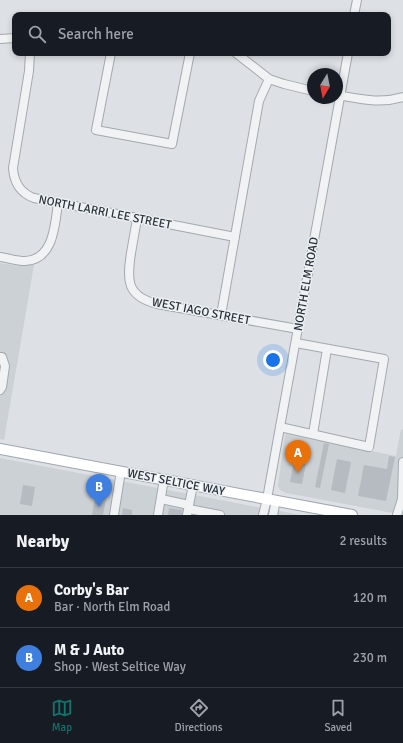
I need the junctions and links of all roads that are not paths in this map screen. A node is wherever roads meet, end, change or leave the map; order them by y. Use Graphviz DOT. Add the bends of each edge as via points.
graph roads {
  1 [pos="357,0"];
  2 [pos="355,12"];
  3 [pos="12,38"];
  4 [pos="0,39"];
  5 [pos="30,56"];
  6 [pos="110,56"];
  7 [pos="189,56"];
  8 [pos="240,56"];
  9 [pos="347,56"];
  10 [pos="343,76"];
  11 [pos="269,79"];
  12 [pos="307,89"];
  13 [pos="343,96"];
  14 [pos="403,97"];
  15 [pos="337,104"];
  16 [pos="58,203"];
  17 [pos="137,219"];
  18 [pos="235,237"];
  19 [pos="0,257"];
  20 [pos="221,315"];
  21 [pos="298,329"];
  22 [pos="296,343"];
  23 [pos="327,349"];
  24 [pos="0,357"];
  25 [pos="0,390"];
  26 [pos="280,427"];
  27 [pos="313,434"];
  28 [pos="0,449"];
  29 [pos="403,462"];
  30 [pos="121,471"];
  31 [pos="164,479"];
  32 [pos="193,485"];
  33 [pos="161,499"];
  34 [pos="271,500"];
  35 [pos="188,509"];
  36 [pos="114,515"];
  37 [pos="158,515"];
  38 [pos="220,515"];
  39 [pos="262,515"];
  40 [pos="273,515"];
  41 [pos="352,515"];
  42 [pos="397,515"];
  1 -- 2 [label="street"];
  3 -- 4 [label="street"];
  5 -- 16 [label="street, NORTH LARRI LEE STREET" via="30,71 13,174 18,187 27,196"];
  6 -- 7 [label="street" via="96,130 172,144"];
  8 -- 11 [label="street"];
  9 -- 10 [label="street, NORTH ELM ROAD"];
  11 -- 12 [label="street"];
  11 -- 18 [label="street" via="259,101"];
  13 -- 14 [label="street" via="376,101 390,101"];
  15 -- 21 [label="street, NORTH ELM ROAD"];
  16 -- 17 [label="street, NORTH LARRI LEE STREET"];
  16 -- 19 [label="street" via="50,244 42,254 30,260"];
  17 -- 18 [label="street, NORTH LARRI LEE STREET"];
  17 -- 20 [label="street, WEST IAGO STREET" via="128,274 135,293 147,301"];
  18 -- 20 [label="street"];
  20 -- 21 [label="street, WEST IAGO STREET"];
  21 -- 22 [label="street, NORTH ELM ROAD"];
  22 -- 23 [label="street"];
  22 -- 26 [label="street, NORTH ELM ROAD"];
  23 -- 27 [label="street"];
  23 -- 27 [label="street" via="384,359 369,447"];
  24 -- 25 [label="street" via="6,366"];
  26 -- 27 [label="street"];
  26 -- 34 [label="street, NORTH ELM ROAD"];
  28 -- 30 [label="main road, WEST SELTICE WAY"];
  29 -- 42 [label="street" via="402,499"];
  30 -- 31 [label="main road, WEST SELTICE WAY"];
  30 -- 36 [label="street"];
  31 -- 32 [label="main road, WEST SELTICE WAY"];
  31 -- 33 [label="street"];
  32 -- 34 [label="main road, WEST SELTICE WAY"];
  32 -- 35 [label="street"];
  33 -- 35 [label="street"];
  33 -- 37 [label="street"];
  34 -- 39 [label="street, NORTH ELM ROAD"];
  34 -- 40 [label="street"];
  34 -- 41 [label="main road, WEST SELTICE WAY"];
  35 -- 38 [label="street"];
}
